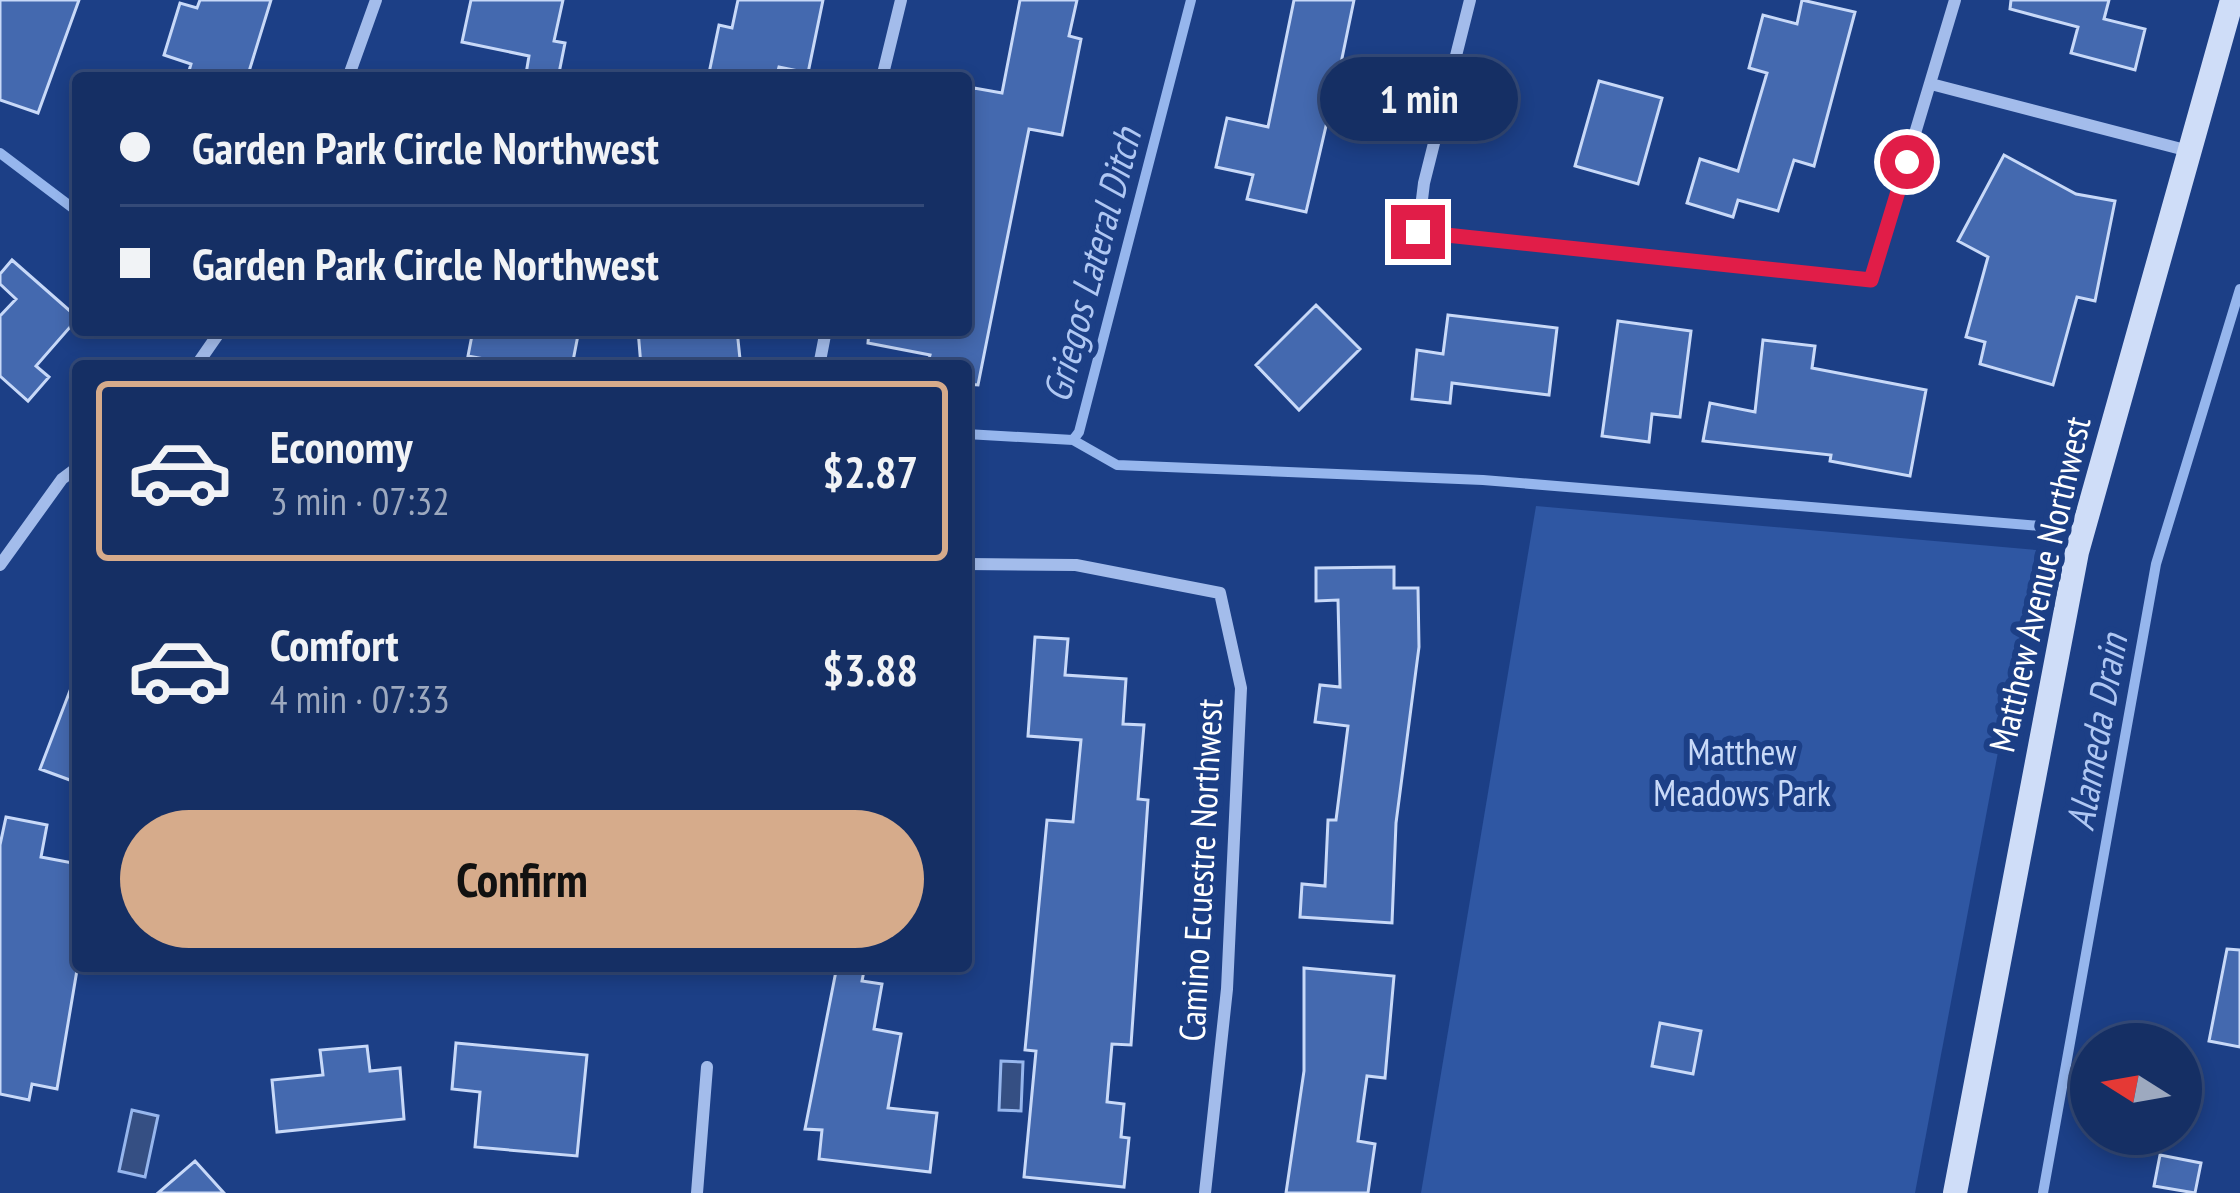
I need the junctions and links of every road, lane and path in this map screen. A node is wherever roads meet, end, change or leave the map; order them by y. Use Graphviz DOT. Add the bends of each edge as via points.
graph roads {
  1 [pos="376,0"];
  2 [pos="901,0"];
  3 [pos="1469,0"];
  4 [pos="1955,0"];
  5 [pos="2232,0"];
  6 [pos="350,72"];
  7 [pos="883,72"];
  8 [pos="1931,83"];
  9 [pos="2189,152"];
  10 [pos="72,472"];
  11 [pos="972,564"];
  12 [pos="0,565"];
  13 [pos="707,1067"];
  14 [pos="698,1193"];
  15 [pos="1205,1193"];
  16 [pos="1955,1193"];
  1 -- 6 [label="street"];
  2 -- 7 [label="street"];
  3 -- 8 [label="street" via="1418,232 1871,280"];
  4 -- 8 [label="street"];
  5 -- 9 [label="street, Matthew Avenue Northwest"];
  8 -- 9 [label="street"];
  9 -- 16 [label="street, Matthew Avenue Northwest" via="2077,552"];
  10 -- 12 [label="street"];
  11 -- 15 [label="street, Camino Ecuestre Northwest" via="1076,566 1220,593 1241,688 1227,989"];
  13 -- 14 [label="street"];
}
